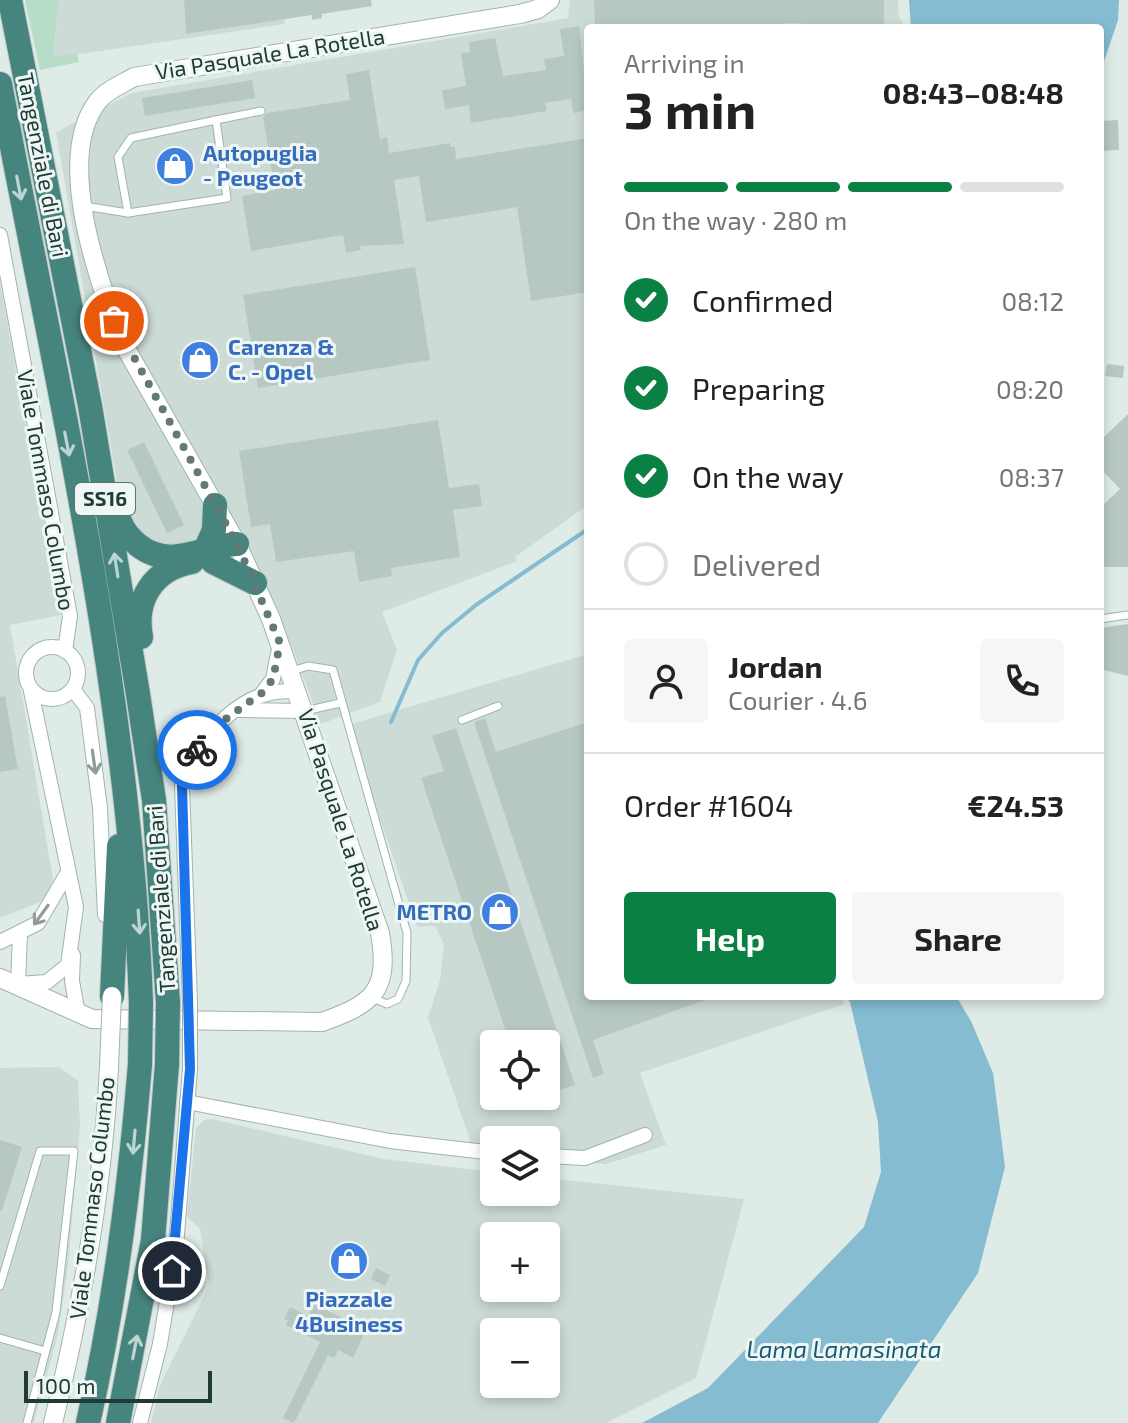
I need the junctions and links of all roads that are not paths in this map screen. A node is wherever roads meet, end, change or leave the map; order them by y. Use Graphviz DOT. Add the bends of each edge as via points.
graph roads {
  1 [pos="10,0"];
  2 [pos="22,0"];
  3 [pos="550,0"];
  4 [pos="0,84"];
  5 [pos="261,111"];
  6 [pos="216,120"];
  7 [pos="35,128"];
  8 [pos="84,206"];
  9 [pos="128,213"];
  10 [pos="0,235"];
  11 [pos="90,406"];
  12 [pos="215,505"];
  13 [pos="237,544"];
  14 [pos="210,555"];
  15 [pos="255,583"];
  16 [pos="1128,615"];
  17 [pos="1104,618"];
  18 [pos="280,643"];
  19 [pos="65,651"];
  20 [pos="291,671"];
  21 [pos="73,689"];
  22 [pos="31,691"];
  23 [pos="263,692"];
  24 [pos="298,692"];
  25 [pos="138,694"];
  26 [pos="54,700"];
  27 [pos="340,703"];
  28 [pos="498,706"];
  29 [pos="239,710"];
  30 [pos="305,711"];
  31 [pos="462,720"];
  32 [pos="116,721"];
  33 [pos="41,726"];
  34 [pos="68,872"];
  35 [pos="20,934"];
  36 [pos="0,942"];
  37 [pos="74,944"];
  38 [pos="9,981"];
  39 [pos="112,996"];
  40 [pos="373,998"];
  41 [pos="179,1003"];
  42 [pos="78,1014"];
  43 [pos="178,1066"];
  44 [pos="187,1102"];
  45 [pos="645,1135"];
  46 [pos="480,1152"];
  47 [pos="560,1157"];
  48 [pos="0,1286"];
  49 [pos="0,1338"];
  50 [pos="45,1351"];
  51 [pos="27,1423"];
  52 [pos="53,1423"];
  53 [pos="88,1423"];
  54 [pos="118,1423"];
  55 [pos="140,1423"];
  1 -- 7 [label="highway, Tangenziale di Bari / SS16"];
  2 -- 7 [label="highway" via="36,64"];
  3 -- 8 [label="street, Via Pasquale La Rotella" via="520,14 134,77 99,100 86,125 78,170"];
  4 -- 32 [label="highway, Tangenziale di Bari / SS16, one-way"];
  5 -- 6 [label="lane"];
  6 -- 9 [label="lane" via="131,138 118,157"];
  6 -- 9 [label="lane" via="227,198"];
  7 -- 11 [label="highway, Tangenziale di Bari / SS16"];
  8 -- 9 [label="lane"];
  8 -- 12 [label="street, Via Pasquale La Rotella" via="120,338"];
  10 -- 19 [label="street, Viale Tommaso Columbo" via="70,616"];
  11 -- 14 [label="highway" via="118,520 127,536 149,553 174,558"];
  25 -- 11 [label="highway, Tangenziale di Bari / SS16, one-way"];
  12 -- 13 [label="street, Via Pasquale La Rotella"];
  12 -- 14 [label="highway"];
  13 -- 14 [label="highway" via="224,560"];
  13 -- 15 [label="street, Via Pasquale La Rotella"];
  14 -- 15 [label="highway"];
  14 -- 25 [label="highway" via="181,564 149,588 138,620 145,664"];
  15 -- 18 [label="street, Via Pasquale La Rotella"];
  16 -- 17 [label="lane"];
  18 -- 20 [label="street, Via Pasquale La Rotella"];
  18 -- 23 [label="street" via="273,679"];
  19 -- 21 [label="street" via="77,664"];
  19 -- 22 [label="street" via="41,649 29,660 25,676"];
  20 -- 24 [label="street, Via Pasquale La Rotella"];
  20 -- 27 [label="lane" via="308,666 333,670"];
  21 -- 26 [label="street"];
  21 -- 39 [label="street, Viale Tommaso Columbo, one-way" via="87,708 100,808"];
  22 -- 26 [label="street"];
  22 -- 33 [label="street"];
  23 -- 24 [label="street"];
  23 -- 29 [label="street"];
  24 -- 30 [label="street, Via Pasquale La Rotella"];
  25 -- 41 [label="highway, Tangenziale di Bari / SS16"];
  26 -- 33 [label="street"];
  27 -- 30 [label="lane"];
  27 -- 40 [label="lane" via="407,933 406,981 398,999 387,1004"];
  28 -- 31 [label="lane"];
  29 -- 30 [label="street"];
  29 -- 41 [label="street" via="212,729 191,759 182,786"];
  30 -- 40 [label="street, Via Pasquale La Rotella" via="380,933 383,976"];
  32 -- 39 [label="highway" via="108,753 120,853"];
  32 -- 53 [label="highway, Tangenziale di Bari / SS16, one-way, bridge" via="133,846 140,1064 129,1197"];
  33 -- 34 [label="street"];
  34 -- 35 [label="street, one-way" via="38,923"];
  34 -- 37 [label="street" via="76,907"];
  35 -- 36 [label="street"];
  35 -- 38 [label="street"];
  37 -- 38 [label="street" via="68,965 58,976 47,982"];
  37 -- 42 [label="street" via="72,981"];
  38 -- 42 [label="street"];
  39 -- 52 [label="street, Viale Tommaso Columbo, bridge" via="105,1131 78,1324"];
  40 -- 42 [label="street" via="322,1022 92,1019"];
  41 -- 43 [label="highway, Tangenziale di Bari / SS16, bridge"];
  43 -- 44 [label="street"];
  54 -- 43 [label="highway, Tangenziale di Bari / SS16, one-way" via="153,1240"];
  44 -- 46 [label="street" via="417,1145"];
  44 -- 55 [label="street" via="176,1247"];
  45 -- 47 [label="street" via="585,1158"];
  48 -- 50 [label="lane" via="40,1151 74,1151 56,1312"];
  49 -- 50 [label="lane"];
  50 -- 51 [label="lane"];
}
